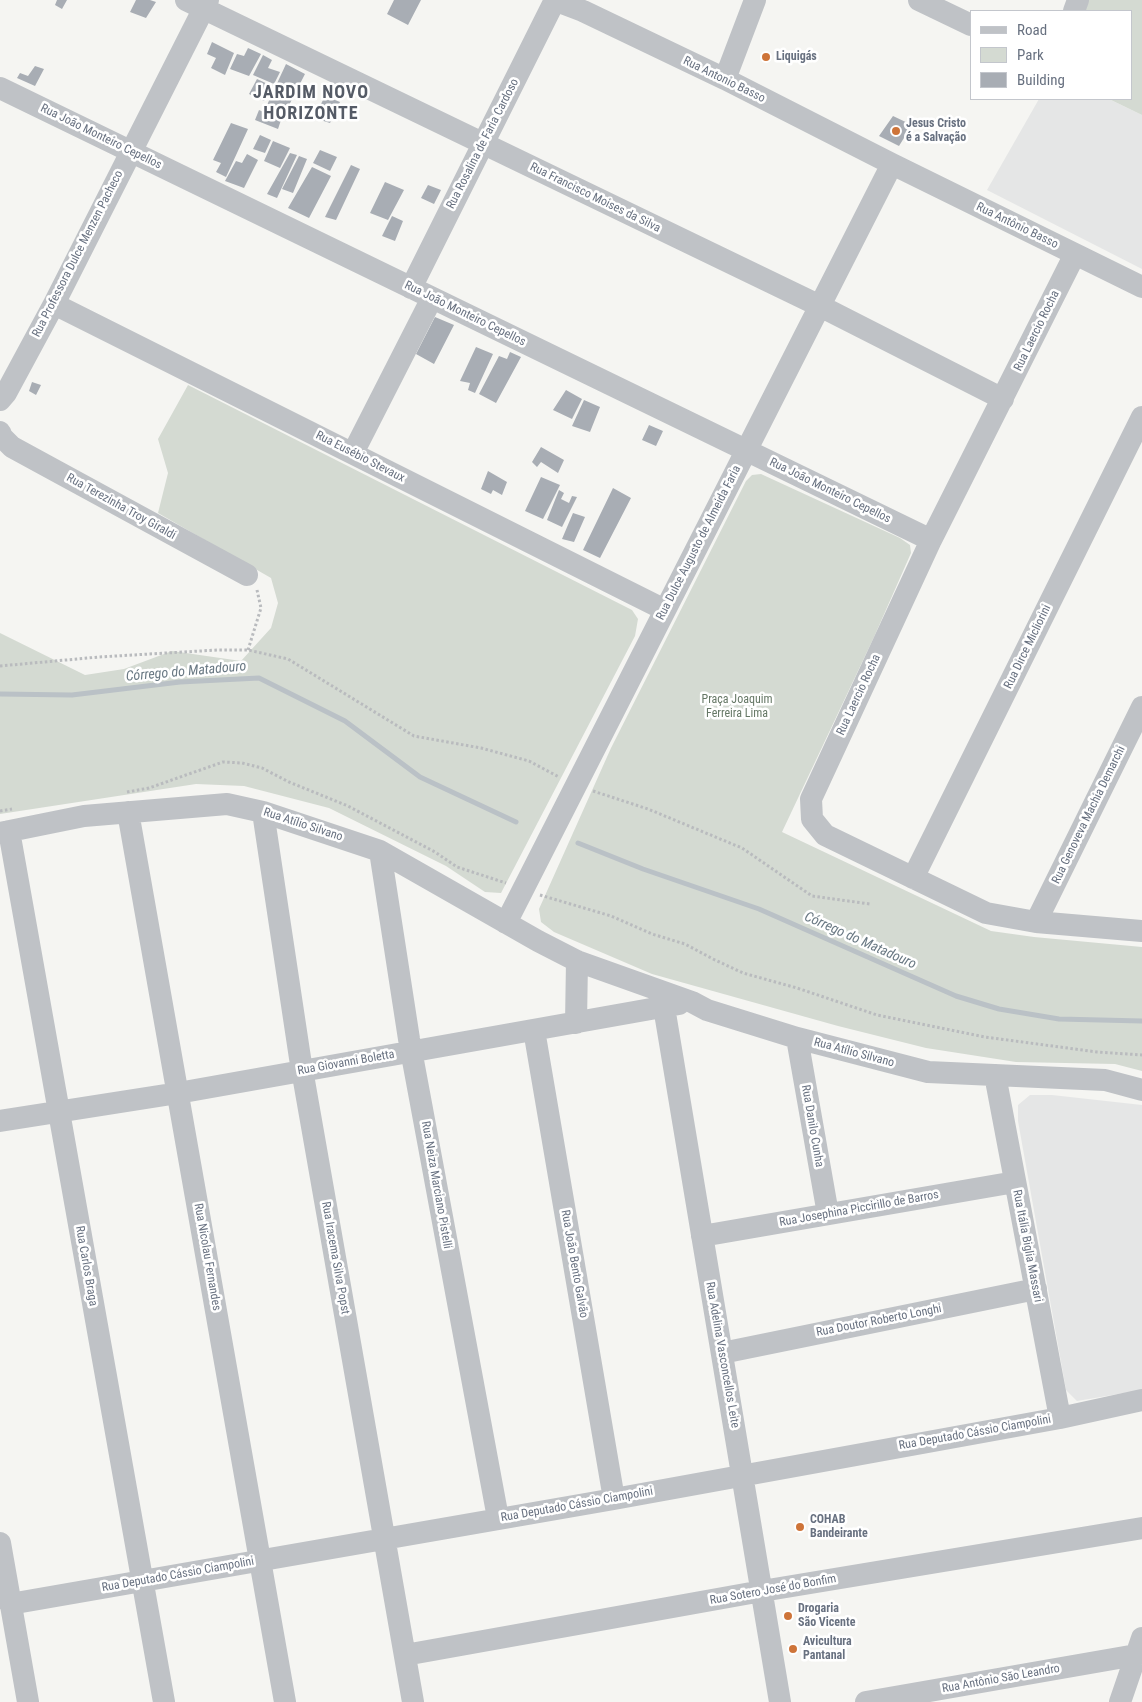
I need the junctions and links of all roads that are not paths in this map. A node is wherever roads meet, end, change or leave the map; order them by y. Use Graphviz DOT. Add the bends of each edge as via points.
graph roads {
  1 [pos="554,0"];
  2 [pos="755,0"];
  3 [pos="919,0"];
  4 [pos="199,3"];
  5 [pos="585,5"];
  6 [pos="970,25"];
  7 [pos="725,79"];
  8 [pos="0,88"];
  9 [pos="483,144"];
  10 [pos="131,152"];
  11 [pos="892,164"];
  12 [pos="1075,254"];
  13 [pos="1142,287"];
  14 [pos="411,288"];
  15 [pos="432,298"];
  16 [pos="54,304"];
  17 [pos="820,306"];
  18 [pos="1003,399"];
  19 [pos="0,400"];
  20 [pos="1140,426"];
  21 [pos="0,432"];
  22 [pos="746,450"];
  23 [pos="353,453"];
  24 [pos="931,540"];
  25 [pos="247,575"];
  26 [pos="665,610"];
  27 [pos="1142,707"];
  28 [pos="125,802"];
  29 [pos="263,812"];
  30 [pos="3,825"];
  31 [pos="380,851"];
  32 [pos="913,878"];
  33 [pos="1036,922"];
  34 [pos="506,923"];
  35 [pos="1142,931"];
  36 [pos="578,961"];
  37 [pos="692,1002"];
  38 [pos="664,1007"];
  39 [pos="576,1023"];
  40 [pos="534,1030"];
  41 [pos="797,1038"];
  42 [pos="412,1051"];
  43 [pos="302,1070"];
  44 [pos="995,1075"];
  45 [pos="1142,1090"];
  46 [pos="178,1093"];
  47 [pos="58,1110"];
  48 [pos="0,1120"];
  49 [pos="1015,1182"];
  50 [pos="828,1214"];
  51 [pos="702,1236"];
  52 [pos="1036,1289"];
  53 [pos="722,1353"];
  54 [pos="1142,1400"];
  55 [pos="1060,1418"];
  56 [pos="742,1476"];
  57 [pos="614,1499"];
  58 [pos="498,1518"];
  59 [pos="1142,1528"];
  60 [pos="384,1538"];
  61 [pos="0,1543"];
  62 [pos="260,1560"];
  63 [pos="142,1581"];
  64 [pos="762,1591"];
  65 [pos="10,1604"];
  66 [pos="1139,1647"];
  67 [pos="405,1655"];
  68 [pos="28,1702"];
  69 [pos="164,1702"];
  70 [pos="285,1702"];
  71 [pos="413,1702"];
  72 [pos="780,1702"];
  73 [pos="866,1702"];
  74 [pos="1120,1702"];
  1 -- 5 [label="street, Rua Antonio Basso"];
  1 -- 9 [label="street, Rua Rosalina de Faria Cardoso"];
  2 -- 7 [label="street"];
  3 -- 6 [label="street"];
  4 -- 9 [label="street, Rua Francisco Moises da Silva"];
  4 -- 10 [label="street, Rua Professora Dulce Menzen Pacheco"];
  5 -- 7 [label="street, Rua Antonio Basso"];
  7 -- 11 [label="street, Rua Antonio Basso"];
  8 -- 10 [label="street, Rua João Monteiro Cepellos"];
  9 -- 14 [label="street, Rua Rosalina de Faria Cardoso"];
  9 -- 17 [label="street, Rua Francisco Moises da Silva"];
  10 -- 14 [label="street, Rua João Monteiro Cepellos"];
  10 -- 16 [label="street, Rua Professora Dulce Menzen Pacheco"];
  11 -- 12 [label="street, Rua Antônio Basso"];
  11 -- 17 [label="street, Rua Dulce Augusto de Almeida Faria"];
  12 -- 13 [label="street, Rua Antônio Basso"];
  12 -- 18 [label="street, Rua Laercio Rocha"];
  14 -- 15 [label="street, Rua João Monteiro Cepellos"];
  15 -- 22 [label="street, Rua João Monteiro Cepellos"];
  15 -- 23 [label="street"];
  16 -- 19 [label="street, Rua Professora Dulce Menzen Pacheco"];
  16 -- 23 [label="street, Rua Eusébio Stevaux"];
  17 -- 18 [label="street, Rua Francisco Moises da Silva"];
  17 -- 22 [label="street, Rua Dulce Augusto de Almeida Faria"];
  18 -- 24 [label="street, Rua Laercio Rocha"];
  20 -- 32 [label="street, Rua Dirce Micliorini"];
  21 -- 25 [label="street, Rua Terezinha Troy Giraldi" via="12,447"];
  22 -- 24 [label="street, Rua João Monteiro Cepellos"];
  22 -- 26 [label="street, Rua Dulce Augusto de Almeida Faria"];
  23 -- 26 [label="street, Rua Eusébio Stevaux"];
  24 -- 32 [label="street, Rua Laercio Rocha" via="811,799 812,819 825,835"];
  26 -- 34 [label="street, Rua Dulce Augusto de Almeida Faria"];
  27 -- 33 [label="street, Rua Genoveva Machia Demarchi"];
  28 -- 29 [label="street, Rua Atílio Silvano" via="227,804"];
  28 -- 30 [label="street, Rua Atílio Silvano" via="84,816"];
  28 -- 46 [label="street, Rua Nicolau Fernandes"];
  29 -- 31 [label="street, Rua Atílio Silvano"];
  29 -- 43 [label="street, Rua Iracema Silva Popst"];
  30 -- 47 [label="street, Rua Carlos Braga"];
  31 -- 34 [label="street, Rua Atílio Silvano"];
  31 -- 42 [label="street, Rua Neiza Marciano Pistelli"];
  32 -- 33 [label="street, Rua Laercio Rocha" via="986,913"];
  33 -- 35 [label="street, Rua Laercio Rocha"];
  34 -- 36 [label="street, Rua Atílio Silvano"];
  36 -- 37 [label="street, Rua Atílio Silvano"];
  36 -- 39 [label="street"];
  37 -- 38 [label="street, Rua Giovanni Boletta"];
  37 -- 41 [label="street, Rua Atílio Silvano" via="707,1010"];
  38 -- 39 [label="street, Rua Giovanni Boletta"];
  38 -- 51 [label="street, Rua Adelina Vasconcellos Leite"];
  39 -- 40 [label="street, Rua Giovanni Boletta"];
  40 -- 42 [label="street, Rua Giovanni Boletta"];
  40 -- 57 [label="street, Rua João Bento Galvão"];
  41 -- 44 [label="street, Rua Atílio Silvano" via="928,1072"];
  41 -- 50 [label="street, Rua Danilo Cunha"];
  42 -- 43 [label="street, Rua Giovanni Boletta"];
  42 -- 58 [label="street, Rua Neiza Marciano Pistelli"];
  43 -- 46 [label="street, Rua Giovanni Boletta"];
  43 -- 60 [label="street, Rua Iracema Silva Popst"];
  44 -- 45 [label="street, Rua Atílio Silvano" via="1105,1080"];
  44 -- 49 [label="street, Rua Itália Biglia Massari"];
  46 -- 47 [label="street, Rua Giovanni Boletta"];
  46 -- 62 [label="street, Rua Nicolau Fernandes"];
  47 -- 48 [label="street, Rua Giovanni Boletta"];
  47 -- 63 [label="street, Rua Carlos Braga"];
  49 -- 50 [label="street, Rua Josephina Piccirillo de Barros"];
  49 -- 52 [label="street, Rua Itália Biglia Massari"];
  50 -- 51 [label="street, Rua Josephina Piccirillo de Barros"];
  51 -- 53 [label="street, Rua Adelina Vasconcellos Leite"];
  52 -- 53 [label="street, Rua Doutor Roberto Longhi"];
  52 -- 55 [label="street, Rua Itália Biglia Massari"];
  53 -- 56 [label="street, Rua Adelina Vasconcellos Leite"];
  54 -- 55 [label="street, Rua Deputado Cássio Ciampolini"];
  55 -- 56 [label="street, Rua Deputado Cássio Ciampolini"];
  56 -- 57 [label="street, Rua Deputado Cássio Ciampolini"];
  56 -- 64 [label="street, Rua Adelina Vasconcellos Leite"];
  57 -- 58 [label="street, Rua Deputado Cássio Ciampolini"];
  58 -- 60 [label="street, Rua Deputado Cássio Ciampolini"];
  59 -- 64 [label="street, Rua Sotero José do Bonfim"];
  60 -- 62 [label="street, Rua Deputado Cássio Ciampolini"];
  60 -- 67 [label="street, Rua Iracema Silva Popst"];
  61 -- 65 [label="street"];
  62 -- 63 [label="street, Rua Deputado Cássio Ciampolini"];
  62 -- 70 [label="street, Rua Nicolau Fernandes"];
  63 -- 65 [label="street, Rua Deputado Cássio Ciampolini"];
  63 -- 69 [label="street, Rua Carlos Braga"];
  64 -- 67 [label="street, Rua Sotero José do Bonfim"];
  64 -- 72 [label="street, Rua Adelina Vasconcellos Leite"];
  65 -- 68 [label="street"];
  66 -- 73 [label="street, Rua Antônio São Leandro"];
  66 -- 74 [label="street"];
  67 -- 71 [label="street, Rua Iracema Silva Popst"];
}
